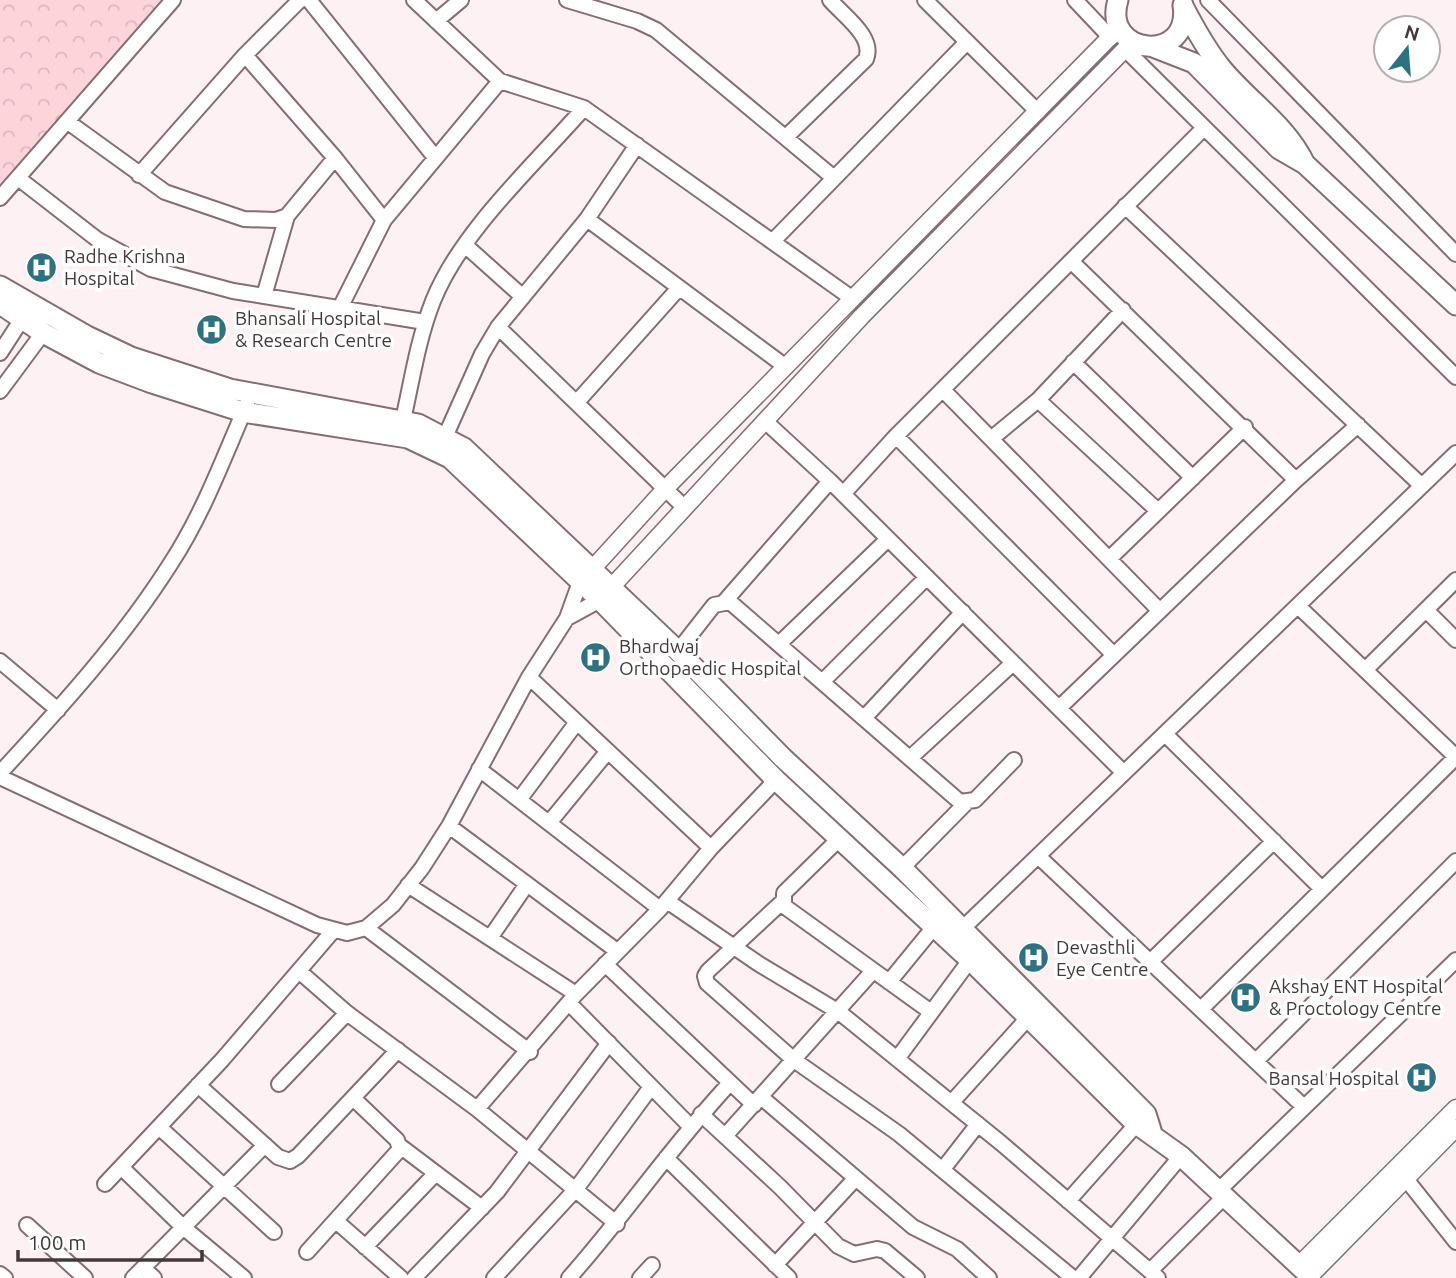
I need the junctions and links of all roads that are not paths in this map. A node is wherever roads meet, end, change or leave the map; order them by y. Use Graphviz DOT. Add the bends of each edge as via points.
graph roads {
  1 [pos="173,0"];
  2 [pos="300,0"];
  3 [pos="309,0"];
  4 [pos="414,0"];
  5 [pos="461,0"];
  6 [pos="830,0"];
  7 [pos="925,0"];
  8 [pos="1075,0"];
  9 [pos="1118,0"];
  10 [pos="1208,0"];
  11 [pos="577,1"];
  12 [pos="1182,3"];
  13 [pos="436,21"];
  14 [pos="1122,39"];
  15 [pos="967,42"];
  16 [pos="1153,47"];
  17 [pos="245,55"];
  18 [pos="500,81"];
  19 [pos="584,108"];
  20 [pos="1038,112"];
  21 [pos="68,122"];
  22 [pos="1204,128"];
  23 [pos="786,136"];
  24 [pos="637,145"];
  25 [pos="435,156"];
  26 [pos="335,158"];
  27 [pos="1305,164"];
  28 [pos="139,175"];
  29 [pos="18,177"];
  30 [pos="834,178"];
  31 [pos="0,198"];
  32 [pos="1125,206"];
  33 [pos="287,216"];
  34 [pos="587,219"];
  35 [pos="384,220"];
  36 [pos="772,242"];
  37 [pos="466,246"];
  38 [pos="1456,254"];
  39 [pos="1073,263"];
  40 [pos="0,286"];
  41 [pos="679,288"];
  42 [pos="264,296"];
  43 [pos="523,296"];
  44 [pos="853,299"];
  45 [pos="0,304"];
  46 [pos="1456,305"];
  47 [pos="340,309"];
  48 [pos="1123,310"];
  49 [pos="22,319"];
  50 [pos="425,322"];
  51 [pos="498,327"];
  52 [pos="43,333"];
  53 [pos="0,353"];
  54 [pos="1073,362"];
  55 [pos="786,367"];
  56 [pos="1456,377"];
  57 [pos="0,391"];
  58 [pos="944,391"];
  59 [pos="251,393"];
  60 [pos="1038,400"];
  61 [pos="577,402"];
  62 [pos="243,412"];
  63 [pos="403,420"];
  64 [pos="766,422"];
  65 [pos="1358,425"];
  66 [pos="1245,427"];
  67 [pos="896,436"];
  68 [pos="445,437"];
  69 [pos="991,439"];
  70 [pos="1456,453"];
  71 [pos="1193,478"];
  72 [pos="1296,480"];
  73 [pos="830,481"];
  74 [pos="1422,486"];
  75 [pos="666,489"];
  76 [pos="843,494"];
  77 [pos="685,508"];
  78 [pos="1158,511"];
  79 [pos="888,539"];
  80 [pos="1109,559"];
  81 [pos="586,575"];
  82 [pos="927,577"];
  83 [pos="1456,580"];
  84 [pos="606,593"];
  85 [pos="725,601"];
  86 [pos="1298,606"];
  87 [pos="1426,610"];
  88 [pos="1160,611"];
  89 [pos="963,612"];
  90 [pos="567,618"];
  91 [pos="1456,640"];
  92 [pos="780,643"];
  93 [pos="678,651"];
  94 [pos="1114,655"];
  95 [pos="0,661"];
  96 [pos="1013,663"];
  97 [pos="1365,670"];
  98 [pos="529,677"];
  99 [pos="823,681"];
  100 [pos="1059,708"];
  101 [pos="58,710"];
  102 [pos="864,718"];
  103 [pos="578,722"];
  104 [pos="1165,734"];
  105 [pos="608,751"];
  106 [pos="1456,757"];
  107 [pos="910,758"];
  108 [pos="1014,760"];
  109 [pos="479,769"];
  110 [pos="1124,773"];
  111 [pos="0,775"];
  112 [pos="776,780"];
  113 [pos="519,800"];
  114 [pos="966,803"];
  115 [pos="549,823"];
  116 [pos="449,827"];
  117 [pos="839,839"];
  118 [pos="1274,841"];
  119 [pos="711,848"];
  120 [pos="1038,856"];
  121 [pos="1456,861"];
  122 [pos="902,868"];
  123 [pos="527,884"];
  124 [pos="408,885"];
  125 [pos="1322,889"];
  126 [pos="782,902"];
  127 [pos="664,905"];
  128 [pos="934,926"];
  129 [pos="366,928"];
  130 [pos="962,929"];
  131 [pos="333,931"];
  132 [pos="490,938"];
  133 [pos="736,948"];
  134 [pos="617,951"];
  135 [pos="970,960"];
  136 [pos="1456,960"];
  137 [pos="1150,962"];
  138 [pos="605,964"];
  139 [pos="873,971"];
  140 [pos="300,972"];
  141 [pos="889,982"];
  142 [pos="573,999"];
  143 [pos="1200,1009"];
  144 [pos="839,1012"];
  145 [pos="931,1012"];
  146 [pos="347,1013"];
  147 [pos="1028,1018"];
  148 [pos="608,1043"];
  149 [pos="398,1049"];
  150 [pos="530,1052"];
  151 [pos="897,1059"];
  152 [pos="794,1060"];
  153 [pos="1256,1061"];
  154 [pos="730,1083"];
  155 [pos="279,1084"];
  156 [pos="198,1085"];
  157 [pos="651,1087"];
  158 [pos="353,1098"];
  159 [pos="757,1101"];
  160 [pos="952,1102"];
  161 [pos="1304,1107"];
  162 [pos="1456,1108"];
  163 [pos="477,1109"];
  164 [pos="701,1114"];
  165 [pos="1144,1123"];
  166 [pos="978,1124"];
  167 [pos="690,1126"];
  168 [pos="159,1127"];
  169 [pos="1456,1128"];
  170 [pos="725,1136"];
  171 [pos="265,1145"];
  172 [pos="400,1146"];
  173 [pos="530,1150"];
  174 [pos="1181,1156"];
  175 [pos="666,1158"];
  176 [pos="121,1167"];
  177 [pos="943,1169"];
  178 [pos="436,1173"];
  179 [pos="855,1179"];
  180 [pos="1406,1179"];
  181 [pos="105,1184"];
  182 [pos="224,1186"];
  183 [pos="576,1189"];
  184 [pos="1222,1193"];
  185 [pos="1068,1200"];
  186 [pos="482,1208"];
  187 [pos="335,1221"];
  188 [pos="815,1222"];
  189 [pos="617,1224"];
  190 [pos="27,1225"];
  191 [pos="183,1227"];
  192 [pos="274,1232"];
  193 [pos="1112,1238"];
  194 [pos="1456,1242"];
  195 [pos="365,1247"];
  196 [pos="307,1252"];
  197 [pos="652,1265"];
  198 [pos="775,1265"];
  199 [pos="0,1273"];
  200 [pos="1154,1274"];
  201 [pos="1301,1274"];
  202 [pos="143,1275"];
  203 [pos="5,1278"];
  204 [pos="85,1278"];
  205 [pos="244,1278"];
  206 [pos="401,1278"];
  207 [pos="414,1278"];
  208 [pos="494,1278"];
  209 [pos="569,1278"];
  210 [pos="640,1278"];
  211 [pos="789,1278"];
  212 [pos="917,1278"];
  213 [pos="989,1278"];
  214 [pos="1073,1278"];
  215 [pos="1079,1278"];
  1 -- 21 [label="street"];
  2 -- 17 [label="street"];
  3 -- 25 [label="street"];
  4 -- 13 [label="street"];
  5 -- 13 [label="street"];
  6 -- 23 [label="street" via="866,39 869,52"];
  7 -- 15 [label="street"];
  8 -- 14 [label="street"];
  9 -- 14 [label="main road"];
  10 -- 38 [label="street"];
  11 -- 23 [label="street" via="656,30"];
  12 -- 16 [label="main road" via="1183,22 1178,33"];
  12 -- 27 [label="main road" via="1224,71 1294,142"];
  13 -- 18 [label="street"];
  14 -- 16 [label="main road"];
  14 -- 20 [label="street"];
  14 -- 22 [label="street"];
  14 -- 64 [label="street"];
  15 -- 20 [label="street"];
  15 -- 30 [label="street"];
  16 -- 27 [label="main road" via="1194,63 1279,149"];
  17 -- 26 [label="street"];
  17 -- 28 [label="street"];
  18 -- 19 [label="street"];
  18 -- 25 [label="street"];
  19 -- 24 [label="street"];
  19 -- 37 [label="street"];
  20 -- 44 [label="street"];
  21 -- 28 [label="street"];
  21 -- 29 [label="street"];
  22 -- 32 [label="street"];
  22 -- 56 [label="street"];
  23 -- 30 [label="street"];
  24 -- 34 [label="street"];
  24 -- 36 [label="street"];
  25 -- 35 [label="street"];
  26 -- 33 [label="street"];
  26 -- 35 [label="street"];
  27 -- 46 [label="main road"];
  28 -- 33 [label="street" via="184,200 244,219"];
  29 -- 31 [label="street"];
  29 -- 42 [label="street" via="128,259 171,275"];
  30 -- 36 [label="street"];
  32 -- 39 [label="street"];
  32 -- 65 [label="street"];
  33 -- 42 [label="street"];
  34 -- 41 [label="street"];
  34 -- 43 [label="street"];
  35 -- 47 [label="street"];
  36 -- 44 [label="street"];
  37 -- 43 [label="street"];
  37 -- 50 [label="street"];
  39 -- 48 [label="street"];
  39 -- 58 [label="street"];
  40 -- 59 [label="main road" via="131,357"];
  41 -- 55 [label="street"];
  41 -- 61 [label="street"];
  42 -- 47 [label="street"];
  43 -- 51 [label="street"];
  44 -- 55 [label="street"];
  45 -- 49 [label="main road"];
  47 -- 50 [label="street"];
  48 -- 54 [label="street"];
  48 -- 66 [label="street"];
  49 -- 52 [label="main road"];
  49 -- 53 [label="street"];
  50 -- 63 [label="street"];
  51 -- 61 [label="street"];
  51 -- 68 [label="street"];
  52 -- 57 [label="street"];
  52 -- 62 [label="main road" via="127,375"];
  54 -- 60 [label="street"];
  54 -- 71 [label="street"];
  55 -- 75 [label="street"];
  58 -- 67 [label="street"];
  58 -- 69 [label="street"];
  59 -- 62 [label="street"];
  59 -- 63 [label="main road"];
  60 -- 69 [label="street"];
  60 -- 78 [label="street"];
  61 -- 75 [label="street"];
  62 -- 81 [label="main road" via="380,431 437,450"];
  62 -- 101 [label="street" via="172,562 141,608"];
  63 -- 68 [label="main road"];
  64 -- 73 [label="street"];
  64 -- 77 [label="street"];
  65 -- 72 [label="street"];
  65 -- 74 [label="street"];
  66 -- 71 [label="street"];
  66 -- 72 [label="street"];
  67 -- 76 [label="street"];
  67 -- 94 [label="street"];
  68 -- 81 [label="main road" via="464,448"];
  69 -- 80 [label="street"];
  70 -- 74 [label="street"];
  71 -- 78 [label="street"];
  72 -- 88 [label="street"];
  73 -- 76 [label="street"];
  73 -- 85 [label="street"];
  74 -- 86 [label="street"];
  75 -- 77 [label="street"];
  75 -- 81 [label="street"];
  76 -- 79 [label="street"];
  77 -- 84 [label="street"];
  78 -- 80 [label="street"];
  79 -- 82 [label="street"];
  79 -- 92 [label="street"];
  80 -- 88 [label="street"];
  81 -- 84 [label="main road"];
  81 -- 90 [label="street"];
  82 -- 89 [label="street"];
  82 -- 99 [label="street"];
  83 -- 87 [label="street"];
  84 -- 90 [label="street"];
  84 -- 93 [label="main road"];
  84 -- 112 [label="main road"];
  85 -- 92 [label="street" via="736,604"];
  85 -- 93 [label="street" via="714,604"];
  86 -- 97 [label="street"];
  86 -- 104 [label="street"];
  87 -- 91 [label="street"];
  87 -- 97 [label="street"];
  88 -- 94 [label="street"];
  89 -- 96 [label="street"];
  89 -- 102 [label="street"];
  90 -- 98 [label="street"];
  92 -- 99 [label="street"];
  93 -- 122 [label="main road" via="783,758"];
  94 -- 100 [label="street"];
  95 -- 101 [label="street"];
  96 -- 100 [label="street"];
  96 -- 107 [label="street"];
  97 -- 106 [label="street"];
  98 -- 103 [label="street"];
  98 -- 109 [label="street"];
  99 -- 102 [label="street"];
  100 -- 110 [label="street"];
  101 -- 111 [label="street"];
  102 -- 107 [label="street"];
  103 -- 105 [label="street"];
  103 -- 113 [label="street"];
  104 -- 110 [label="street"];
  104 -- 118 [label="street"];
  105 -- 115 [label="street"];
  105 -- 119 [label="street"];
  106 -- 125 [label="street"];
  107 -- 114 [label="street"];
  108 -- 114 [label="street" via="975,800"];
  109 -- 113 [label="street"];
  109 -- 116 [label="street"];
  110 -- 120 [label="street"];
  111 -- 131 [label="street"];
  112 -- 117 [label="main road"];
  112 -- 119 [label="street"];
  113 -- 115 [label="street"];
  114 -- 122 [label="street"];
  115 -- 127 [label="street"];
  116 -- 123 [label="street"];
  116 -- 124 [label="street"];
  117 -- 126 [label="street" via="784,893"];
  117 -- 128 [label="main road"];
  118 -- 125 [label="street"];
  118 -- 137 [label="street"];
  119 -- 127 [label="street"];
  120 -- 130 [label="street"];
  120 -- 137 [label="street"];
  121 -- 153 [label="street"];
  122 -- 130 [label="main road"];
  123 -- 132 [label="street"];
  123 -- 134 [label="street"];
  124 -- 129 [label="street"];
  124 -- 132 [label="street"];
  125 -- 143 [label="street"];
  126 -- 133 [label="street"];
  126 -- 139 [label="street"];
  127 -- 133 [label="street"];
  127 -- 134 [label="street"];
  128 -- 135 [label="main road"];
  128 -- 141 [label="street"];
  129 -- 131 [label="street" via="355,933"];
  129 -- 150 [label="street"];
  130 -- 165 [label="main road"];
  131 -- 140 [label="street"];
  132 -- 142 [label="street"];
  133 -- 144 [label="street"];
  133 -- 152 [label="street" via="708,971 705,979"];
  134 -- 138 [label="street"];
  135 -- 145 [label="street"];
  135 -- 147 [label="main road"];
  136 -- 161 [label="street"];
  137 -- 143 [label="street"];
  138 -- 142 [label="street"];
  138 -- 154 [label="street"];
  139 -- 141 [label="street"];
  139 -- 144 [label="street"];
  140 -- 146 [label="street"];
  140 -- 156 [label="street"];
  141 -- 145 [label="street"];
  142 -- 148 [label="street"];
  142 -- 150 [label="street"];
  143 -- 153 [label="street"];
  144 -- 151 [label="street"];
  144 -- 152 [label="street"];
  145 -- 151 [label="street"];
  146 -- 149 [label="street"];
  146 -- 155 [label="street"];
  147 -- 160 [label="street"];
  147 -- 165 [label="main road"];
  148 -- 157 [label="street"];
  148 -- 173 [label="street"];
  149 -- 158 [label="street"];
  149 -- 163 [label="street"];
  150 -- 163 [label="street"];
  151 -- 160 [label="street"];
  152 -- 159 [label="street"];
  152 -- 177 [label="street"];
  153 -- 161 [label="street"];
  154 -- 159 [label="street"];
  154 -- 164 [label="street"];
  156 -- 168 [label="street"];
  156 -- 171 [label="street"];
  157 -- 167 [label="street"];
  157 -- 183 [label="street"];
  158 -- 171 [label="street" via="293,1159 284,1160"];
  158 -- 172 [label="street"];
  159 -- 170 [label="street"];
  159 -- 179 [label="street"];
  160 -- 166 [label="street"];
  161 -- 184 [label="street"];
  162 -- 201 [label="street"];
  163 -- 173 [label="street"];
  164 -- 167 [label="street"];
  164 -- 170 [label="street"];
  165 -- 174 [label="main road"];
  165 -- 185 [label="street"];
  166 -- 177 [label="street"];
  166 -- 185 [label="street"];
  167 -- 175 [label="street"];
  168 -- 176 [label="street"];
  168 -- 182 [label="street"];
  169 -- 180 [label="street"];
  170 -- 188 [label="street"];
  171 -- 182 [label="street"];
  172 -- 178 [label="street"];
  172 -- 187 [label="street"];
  173 -- 183 [label="street"];
  173 -- 186 [label="street"];
  174 -- 184 [label="main road"];
  174 -- 193 [label="street"];
  175 -- 189 [label="street"];
  175 -- 198 [label="street"];
  176 -- 181 [label="street"];
  176 -- 191 [label="street"];
  177 -- 214 [label="street"];
  178 -- 186 [label="street"];
  178 -- 195 [label="street"];
  179 -- 188 [label="street"];
  179 -- 213 [label="street" via="913,1227 957,1249"];
  180 -- 194 [label="street"];
  180 -- 201 [label="street"];
  182 -- 191 [label="street"];
  182 -- 192 [label="street"];
  183 -- 189 [label="street"];
  183 -- 208 [label="street"];
  184 -- 200 [label="street"];
  184 -- 201 [label="main road"];
  185 -- 193 [label="street"];
  186 -- 207 [label="street"];
  187 -- 195 [label="street"];
  187 -- 196 [label="street"];
  188 -- 198 [label="street"];
  188 -- 212 [label="street" via="846,1252 885,1251"];
  189 -- 209 [label="street"];
  190 -- 204 [label="street"];
  191 -- 202 [label="street"];
  191 -- 205 [label="street"];
  193 -- 200 [label="street"];
  193 -- 215 [label="street"];
  195 -- 206 [label="street"];
  197 -- 210 [label="street"];
  198 -- 211 [label="street"];
  199 -- 203 [label="street"];
}
